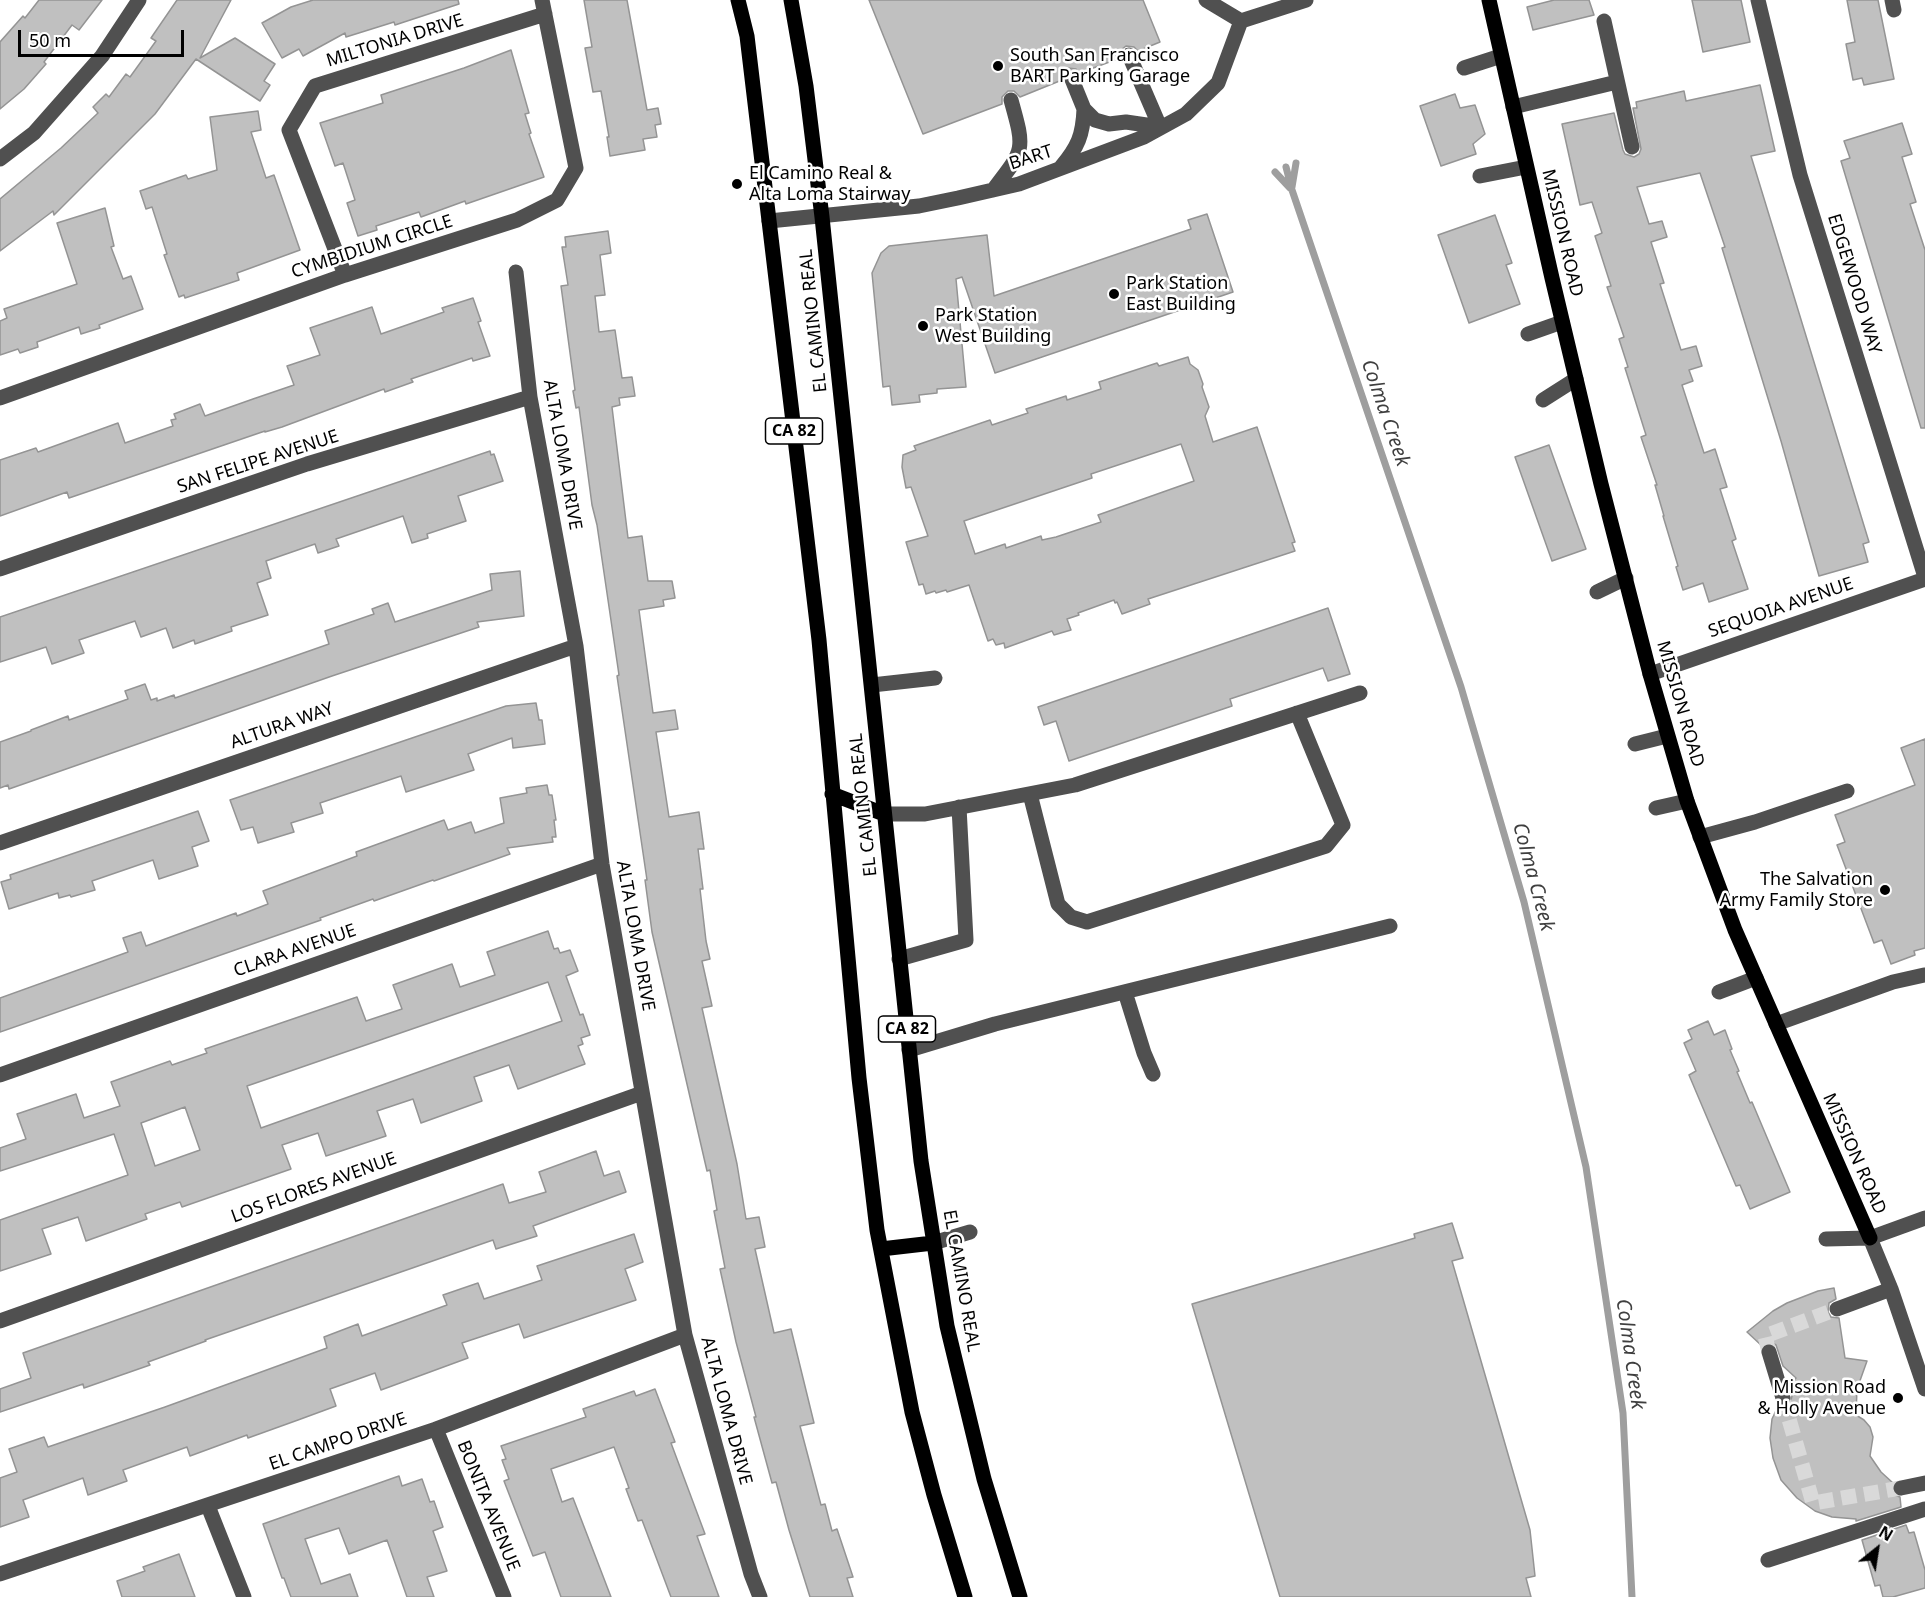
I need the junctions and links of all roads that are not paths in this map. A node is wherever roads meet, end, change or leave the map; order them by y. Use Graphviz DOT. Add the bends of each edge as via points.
graph roads {
  1 [pos="139,0"];
  2 [pos="738,0"];
  3 [pos="791,0"];
  4 [pos="1206,0"];
  5 [pos="1225,0"];
  6 [pos="1306,0"];
  7 [pos="1489,0"];
  8 [pos="1758,0"];
  9 [pos="544,7"];
  10 [pos="1242,21"];
  11 [pos="1604,21"];
  12 [pos="1129,54"];
  13 [pos="1502,56"];
  14 [pos="1464,68"];
  15 [pos="1071,77"];
  16 [pos="1617,82"];
  17 [pos="1011,100"];
  18 [pos="1513,107"];
  19 [pos="1084,109"];
  20 [pos="1160,127"];
  21 [pos="1632,147"];
  22 [pos="0,159"];
  23 [pos="1526,167"];
  24 [pos="1059,170"];
  25 [pos="1480,176"];
  26 [pos="993,190"];
  27 [pos="822,217"];
  28 [pos="769,221"];
  29 [pos="516,272"];
  30 [pos="345,275"];
  31 [pos="1562,322"];
  32 [pos="1528,334"];
  33 [pos="1576,379"];
  34 [pos="530,397"];
  35 [pos="0,398"];
  36 [pos="1543,400"];
  37 [pos="0,569"];
  38 [pos="1626,578"];
  39 [pos="1925,578"];
  40 [pos="1597,592"];
  41 [pos="576,646"];
  42 [pos="1650,674"];
  43 [pos="935,678"];
  44 [pos="872,685"];
  45 [pos="1360,693"];
  46 [pos="1297,713"];
  47 [pos="1667,736"];
  48 [pos="1635,744"];
  49 [pos="1847,791"];
  50 [pos="832,794"];
  51 [pos="1030,794"];
  52 [pos="1687,801"];
  53 [pos="959,807"];
  54 [pos="1656,808"];
  55 [pos="884,814"];
  56 [pos="1700,837"];
  57 [pos="0,843"];
  58 [pos="602,864"];
  59 [pos="1390,926"];
  60 [pos="899,959"];
  61 [pos="1924,975"];
  62 [pos="1755,978"];
  63 [pos="1125,992"];
  64 [pos="1719,992"];
  65 [pos="1776,1024"];
  66 [pos="909,1050"];
  67 [pos="1154,1074"];
  68 [pos="0,1075"];
  69 [pos="642,1093"];
  70 [pos="1925,1218"];
  71 [pos="970,1232"];
  72 [pos="1870,1238"];
  73 [pos="1826,1239"];
  74 [pos="933,1243"];
  75 [pos="881,1249"];
  76 [pos="1890,1289"];
  77 [pos="1838,1309"];
  78 [pos="0,1322"];
  79 [pos="685,1335"];
  80 [pos="1769,1352"];
  81 [pos="1925,1389"];
  82 [pos="1783,1398"];
  83 [pos="436,1429"];
  84 [pos="1925,1483"];
  85 [pos="1901,1488"];
  86 [pos="208,1506"];
  87 [pos="1925,1509"];
  88 [pos="1768,1560"];
  89 [pos="0,1574"];
  90 [pos="244,1597"];
  91 [pos="504,1597"];
  92 [pos="760,1597"];
  93 [pos="965,1597"];
  94 [pos="1020,1597"];
  1 -- 22 [label="street" via="87,74 34,133"];
  2 -- 28 [label="main road, EL CAMINO REAL / CA 82" via="747,36"];
  3 -- 27 [label="main road, EL CAMINO REAL / CA 82"];
  4 -- 10 [label="street"];
  5 -- 10 [label="street"];
  6 -- 10 [label="street"];
  7 -- 13 [label="main road, MISSION ROAD"];
  8 -- 39 [label="street, EDGEWOOD WAY" via="1800,176"];
  9 -- 30 [label="street, CYMBIDIUM CIRCLE" via="576,168 557,200 517,220"];
  9 -- 30 [label="street, MILTONIA DRIVE" via="315,86 289,130"];
  10 -- 20 [label="street, BART" via="1218,83 1186,114"];
  11 -- 16 [label="street"];
  12 -- 20 [label="street"];
  13 -- 14 [label="street"];
  13 -- 18 [label="main road, MISSION ROAD"];
  15 -- 19 [label="street"];
  16 -- 18 [label="street"];
  16 -- 21 [label="street"];
  17 -- 26 [label="street" via="1021,135 1019,153"];
  18 -- 23 [label="main road, MISSION ROAD"];
  19 -- 20 [label="street" via="1095,120 1109,124"];
  19 -- 24 [label="street" via="1083,130 1075,151"];
  20 -- 24 [label="street, BART"];
  23 -- 25 [label="street"];
  23 -- 31 [label="main road, MISSION ROAD"];
  24 -- 26 [label="street, BART"];
  26 -- 27 [label="street, BART" via="919,206"];
  27 -- 28 [label="street, BART"];
  27 -- 44 [label="main road, EL CAMINO REAL / CA 82"];
  28 -- 50 [label="main road, EL CAMINO REAL / CA 82" via="819,640"];
  29 -- 34 [label="street, ALTA LOMA DRIVE"];
  30 -- 35 [label="street, CYMBIDIUM CIRCLE"];
  31 -- 32 [label="street"];
  31 -- 33 [label="main road, MISSION ROAD"];
  33 -- 36 [label="street"];
  33 -- 38 [label="main road, MISSION ROAD"];
  34 -- 37 [label="street, SAN FELIPE AVENUE" via="307,464"];
  34 -- 41 [label="street, ALTA LOMA DRIVE"];
  38 -- 40 [label="street"];
  38 -- 42 [label="main road, MISSION ROAD"];
  39 -- 42 [label="street, SEQUOIA AVENUE"];
  41 -- 57 [label="street, ALTURA WAY"];
  41 -- 58 [label="street, ALTA LOMA DRIVE"];
  42 -- 47 [label="main road, MISSION ROAD"];
  43 -- 44 [label="street"];
  44 -- 55 [label="main road, EL CAMINO REAL / CA 82"];
  45 -- 46 [label="street"];
  46 -- 51 [label="street" via="1075,785"];
  46 -- 51 [label="street" via="1343,825 1326,846 1087,922 1071,917 1058,904"];
  47 -- 48 [label="street"];
  47 -- 52 [label="main road, MISSION ROAD"];
  49 -- 56 [label="street"];
  50 -- 55 [label="main road"];
  50 -- 75 [label="main road, EL CAMINO REAL / CA 82" via="859,1078"];
  51 -- 53 [label="street"];
  52 -- 54 [label="street"];
  52 -- 56 [label="main road, MISSION ROAD"];
  53 -- 55 [label="street" via="925,814"];
  53 -- 60 [label="street" via="966,940"];
  55 -- 60 [label="main road, EL CAMINO REAL / CA 82"];
  56 -- 62 [label="main road, MISSION ROAD"];
  58 -- 68 [label="street, CLARA AVENUE"];
  58 -- 69 [label="street, ALTA LOMA DRIVE"];
  59 -- 63 [label="street"];
  60 -- 66 [label="main road, EL CAMINO REAL / CA 82"];
  61 -- 65 [label="street" via="1893,982"];
  62 -- 64 [label="street"];
  62 -- 65 [label="main road, MISSION ROAD"];
  63 -- 66 [label="street"];
  63 -- 67 [label="street"];
  65 -- 72 [label="main road, MISSION ROAD"];
  66 -- 74 [label="main road, EL CAMINO REAL / CA 82"];
  69 -- 78 [label="street, LOS FLORES AVENUE"];
  69 -- 79 [label="street, ALTA LOMA DRIVE"];
  70 -- 72 [label="street"];
  71 -- 74 [label="street"];
  72 -- 73 [label="street"];
  72 -- 76 [label="street, MISSION ROAD"];
  74 -- 75 [label="main road"];
  74 -- 94 [label="main road, EL CAMINO REAL / CA 82" via="964,1401"];
  75 -- 93 [label="main road, EL CAMINO REAL / CA 82" via="912,1412"];
  76 -- 77 [label="street"];
  76 -- 81 [label="street, MISSION ROAD"];
  79 -- 83 [label="street, EL CAMPO DRIVE"];
  79 -- 92 [label="street, ALTA LOMA DRIVE"];
  80 -- 82 [label="street"];
  83 -- 86 [label="street, EL CAMPO DRIVE"];
  83 -- 91 [label="street, BONITA AVENUE"];
  84 -- 85 [label="street"];
  86 -- 89 [label="street, EL CAMPO DRIVE"];
  86 -- 90 [label="street"];
  87 -- 88 [label="street"];
}
